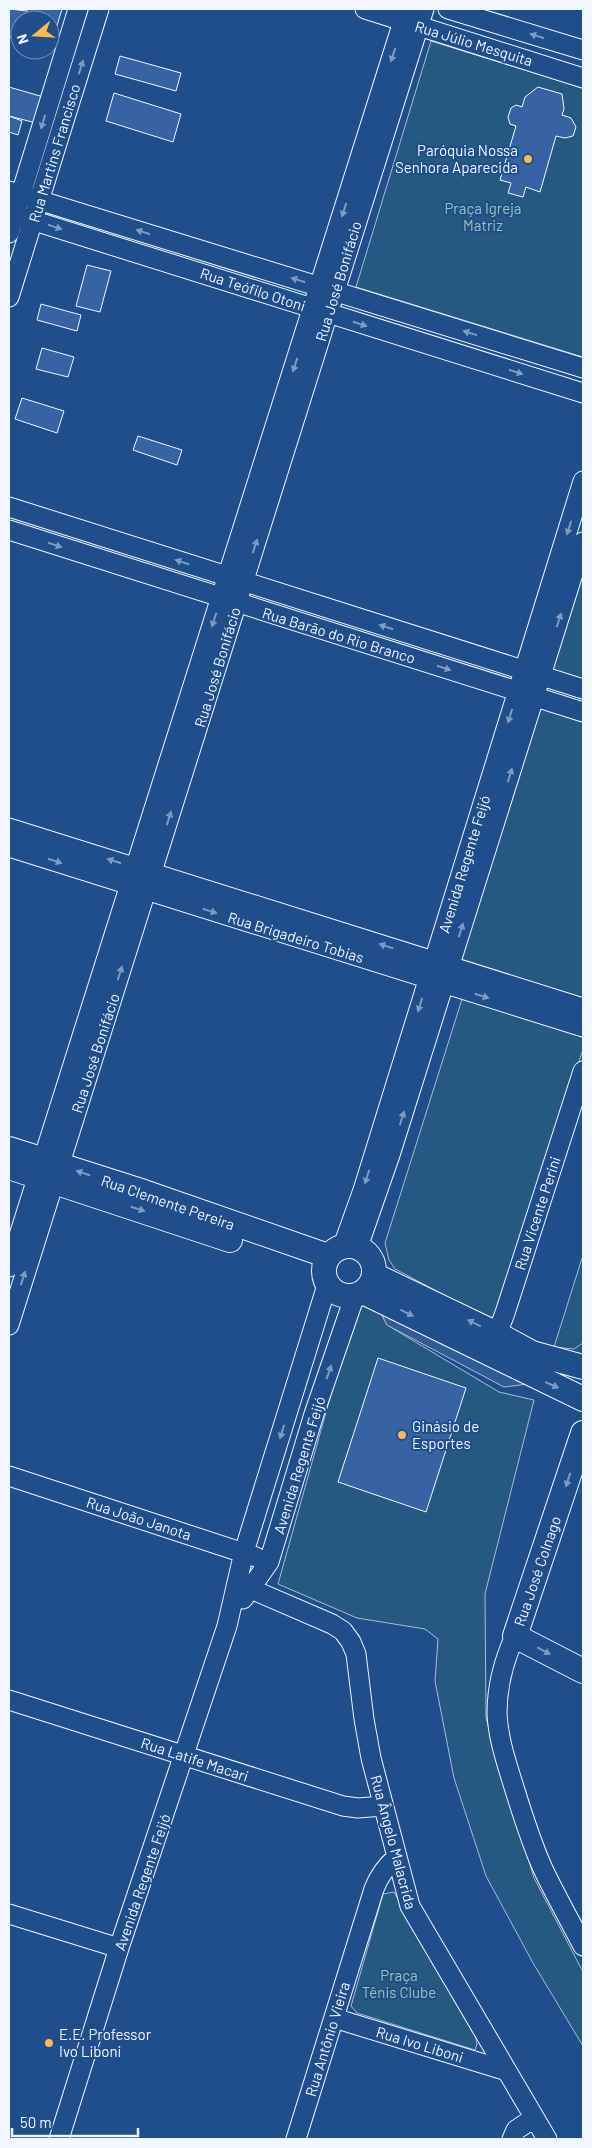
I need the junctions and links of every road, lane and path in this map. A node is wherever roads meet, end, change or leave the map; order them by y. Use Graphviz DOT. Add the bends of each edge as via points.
graph roads {
  1 [pos="78,9"];
  2 [pos="99,9"];
  3 [pos="365,9"];
  4 [pos="448,9"];
  5 [pos="413,16"];
  6 [pos="576,48"];
  7 [pos="562,71"];
  8 [pos="583,78"];
  9 [pos="15,192"];
  10 [pos="39,199"];
  11 [pos="12,214"];
  12 [pos="33,220"];
  13 [pos="9,233"];
  14 [pos="327,289"];
  15 [pos="9,297"];
  16 [pos="320,311"];
  17 [pos="583,368"];
  18 [pos="583,393"];
  19 [pos="582,490"];
  20 [pos="9,507"];
  21 [pos="9,530"];
  22 [pos="583,542"];
  23 [pos="235,580"];
  24 [pos="229,600"];
  25 [pos="533,673"];
  26 [pos="583,689"];
  27 [pos="526,694"];
  28 [pos="583,712"];
  29 [pos="9,828"];
  30 [pos="9,847"];
  31 [pos="141,879"];
  32 [pos="439,972"];
  33 [pos="583,1008"];
  34 [pos="583,1027"];
  35 [pos="583,1071"];
  36 [pos="583,1106"];
  37 [pos="9,1149"];
  38 [pos="9,1167"];
  39 [pos="48,1171"];
  40 [pos="336,1261"];
  41 [pos="9,1267"];
  42 [pos="364,1287"];
  43 [pos="9,1325"];
  44 [pos="499,1347"];
  45 [pos="583,1367"];
  46 [pos="583,1371"];
  47 [pos="583,1398"];
  48 [pos="290,1407"];
  49 [pos="314,1414"];
  50 [pos="583,1433"];
  51 [pos="9,1476"];
  52 [pos="244,1552"];
  53 [pos="269,1562"];
  54 [pos="244,1586"];
  55 [pos="515,1636"];
  56 [pos="583,1671"];
  57 [pos="9,1700"];
  58 [pos="184,1756"];
  59 [pos="383,1806"];
  60 [pos="396,1858"];
  61 [pos="9,1914"];
  62 [pos="583,1946"];
  63 [pos="119,1948"];
  64 [pos="334,2018"];
  65 [pos="507,2071"];
  66 [pos="534,2118"];
  67 [pos="59,2139"];
  68 [pos="296,2139"];
  69 [pos="512,2139"];
  70 [pos="547,2139"];
  1 -- 9 [label="street, Rua Martins Francisco, one-way"];
  10 -- 2 [label="street, Rua Martins Francisco, one-way"];
  3 -- 5 [label="street, Rua Júlio Mesquita"];
  6 -- 4 [label="street, Rua Júlio Mesquita, one-way"];
  5 -- 7 [label="street, Rua Júlio Mesquita"];
  5 -- 14 [label="street, Rua José Bonifácio"];
  6 -- 7 [label="street"];
  7 -- 8 [label="street, Rua Júlio Mesquita"];
  9 -- 10 [label="street, Rua Teófilo Otoni"];
  9 -- 11 [label="street, Rua Martins Francisco"];
  10 -- 12 [label="street, Rua Martins Francisco"];
  14 -- 10 [label="street, Rua Teófilo Otoni, one-way"];
  11 -- 12 [label="street, Rua Teófilo Otoni"];
  11 -- 13 [label="street, Rua Martins Francisco"];
  12 -- 15 [label="street, Rua Martins Francisco"];
  12 -- 16 [label="street, Rua Teófilo Otoni, one-way"];
  14 -- 16 [label="street, Rua José Bonifácio"];
  17 -- 14 [label="street, Rua Teófilo Otoni, one-way"];
  16 -- 18 [label="street, Rua Teófilo Otoni, one-way"];
  16 -- 23 [label="street, Rua José Bonifácio"];
  19 -- 25 [label="street, Avenida Regente Feijó, one-way"];
  23 -- 20 [label="street, Rua Barão do Rio Branco, one-way"];
  21 -- 24 [label="street, Rua Barão do Rio Branco, one-way"];
  25 -- 22 [label="street, Avenida Regente Feijó, one-way"];
  23 -- 24 [label="street, Rua José Bonifácio"];
  25 -- 23 [label="street, Rua Barão do Rio Branco, one-way"];
  24 -- 27 [label="street, Rua Barão do Rio Branco, one-way"];
  24 -- 31 [label="street, Rua José Bonifácio"];
  25 -- 26 [label="street, Rua Barão do Rio Branco"];
  25 -- 27 [label="street, Avenida Regente Feijó"];
  27 -- 28 [label="street, Rua Barão do Rio Branco"];
  27 -- 32 [label="street, Avenida Regente Feijó"];
  31 -- 29 [label="street, Rua Brigadeiro Tobias, one-way"];
  30 -- 31 [label="street, Rua Brigadeiro Tobias, one-way"];
  31 -- 32 [label="street, Rua Brigadeiro Tobias"];
  31 -- 39 [label="street, Rua José Bonifácio"];
  32 -- 33 [label="street, Rua Brigadeiro Tobias"];
  32 -- 34 [label="street, Rua Brigadeiro Tobias, one-way"];
  32 -- 40 [label="street, Avenida Regente Feijó" via="383,1152"];
  35 -- 44 [label="street, Rua Vicente Perini"];
  36 -- 44 [label="street, Rua Vicente Perini"];
  37 -- 39 [label="main road, Rua Clemente Pereira"];
  38 -- 39 [label="main road, Rua Clemente Pereira"];
  39 -- 40 [label="main road, Rua Clemente Pereira"];
  39 -- 41 [label="street, Rua José Bonifácio"];
  43 -- 39 [label="street, Rua José Bonifácio, one-way"];
  40 -- 42 [label="main road, Rua Clemente Pereira" via="343,1296"];
  40 -- 42 [label="main road" via="365,1251 370,1258"];
  40 -- 48 [label="street, Avenida Regente Feijó"];
  42 -- 44 [label="main road"];
  49 -- 42 [label="street, Avenida Regente Feijó, one-way"];
  44 -- 45 [label="main road"];
  44 -- 47 [label="main road, one-way"];
  46 -- 47 [label="main road" via="580,1384"];
  48 -- 49 [label="street"];
  48 -- 52 [label="street, Avenida Regente Feijó, one-way"];
  49 -- 53 [label="street, Avenida Regente Feijó"];
  50 -- 55 [label="main road, Rua José Colnago, one-way"];
  51 -- 52 [label="street, Rua João Janota"];
  52 -- 53 [label="street, Rua João Janota"];
  52 -- 54 [label="street, Avenida Regente Feijó"];
  53 -- 54 [label="street, Avenida Regente Feijó"];
  54 -- 58 [label="street, Avenida Regente Feijó" via="227,1626"];
  54 -- 59 [label="street, Rua Ângelo Malacrida" via="332,1624 343,1631 350,1642 356,1654 364,1719"];
  55 -- 56 [label="main road, Rua José Colnago, one-way"];
  55 -- 62 [label="street" via="506,1656 498,1696 500,1738 524,1821 544,1871"];
  57 -- 58 [label="street, Rua Latife Macari"];
  58 -- 59 [label="street, Rua Latife Macari" via="349,1808"];
  58 -- 63 [label="street, Avenida Regente Feijó"];
  59 -- 60 [label="street, Rua Ângelo Malacrida"];
  60 -- 64 [label="street, Rua Antônio Vieira" via="378,1877"];
  60 -- 65 [label="street, Rua Ângelo Malacrida" via="413,1914"];
  61 -- 63 [label="street"];
  63 -- 67 [label="street, Avenida Regente Feijó"];
  64 -- 65 [label="street, Rua Ivo Liboni"];
  64 -- 68 [label="street, Rua Antônio Vieira"];
  65 -- 66 [label="street, Rua Ângelo Malacrida"];
  66 -- 69 [label="street" via="516,2130"];
  66 -- 70 [label="street, Rua Ângelo Malacrida"];
}
